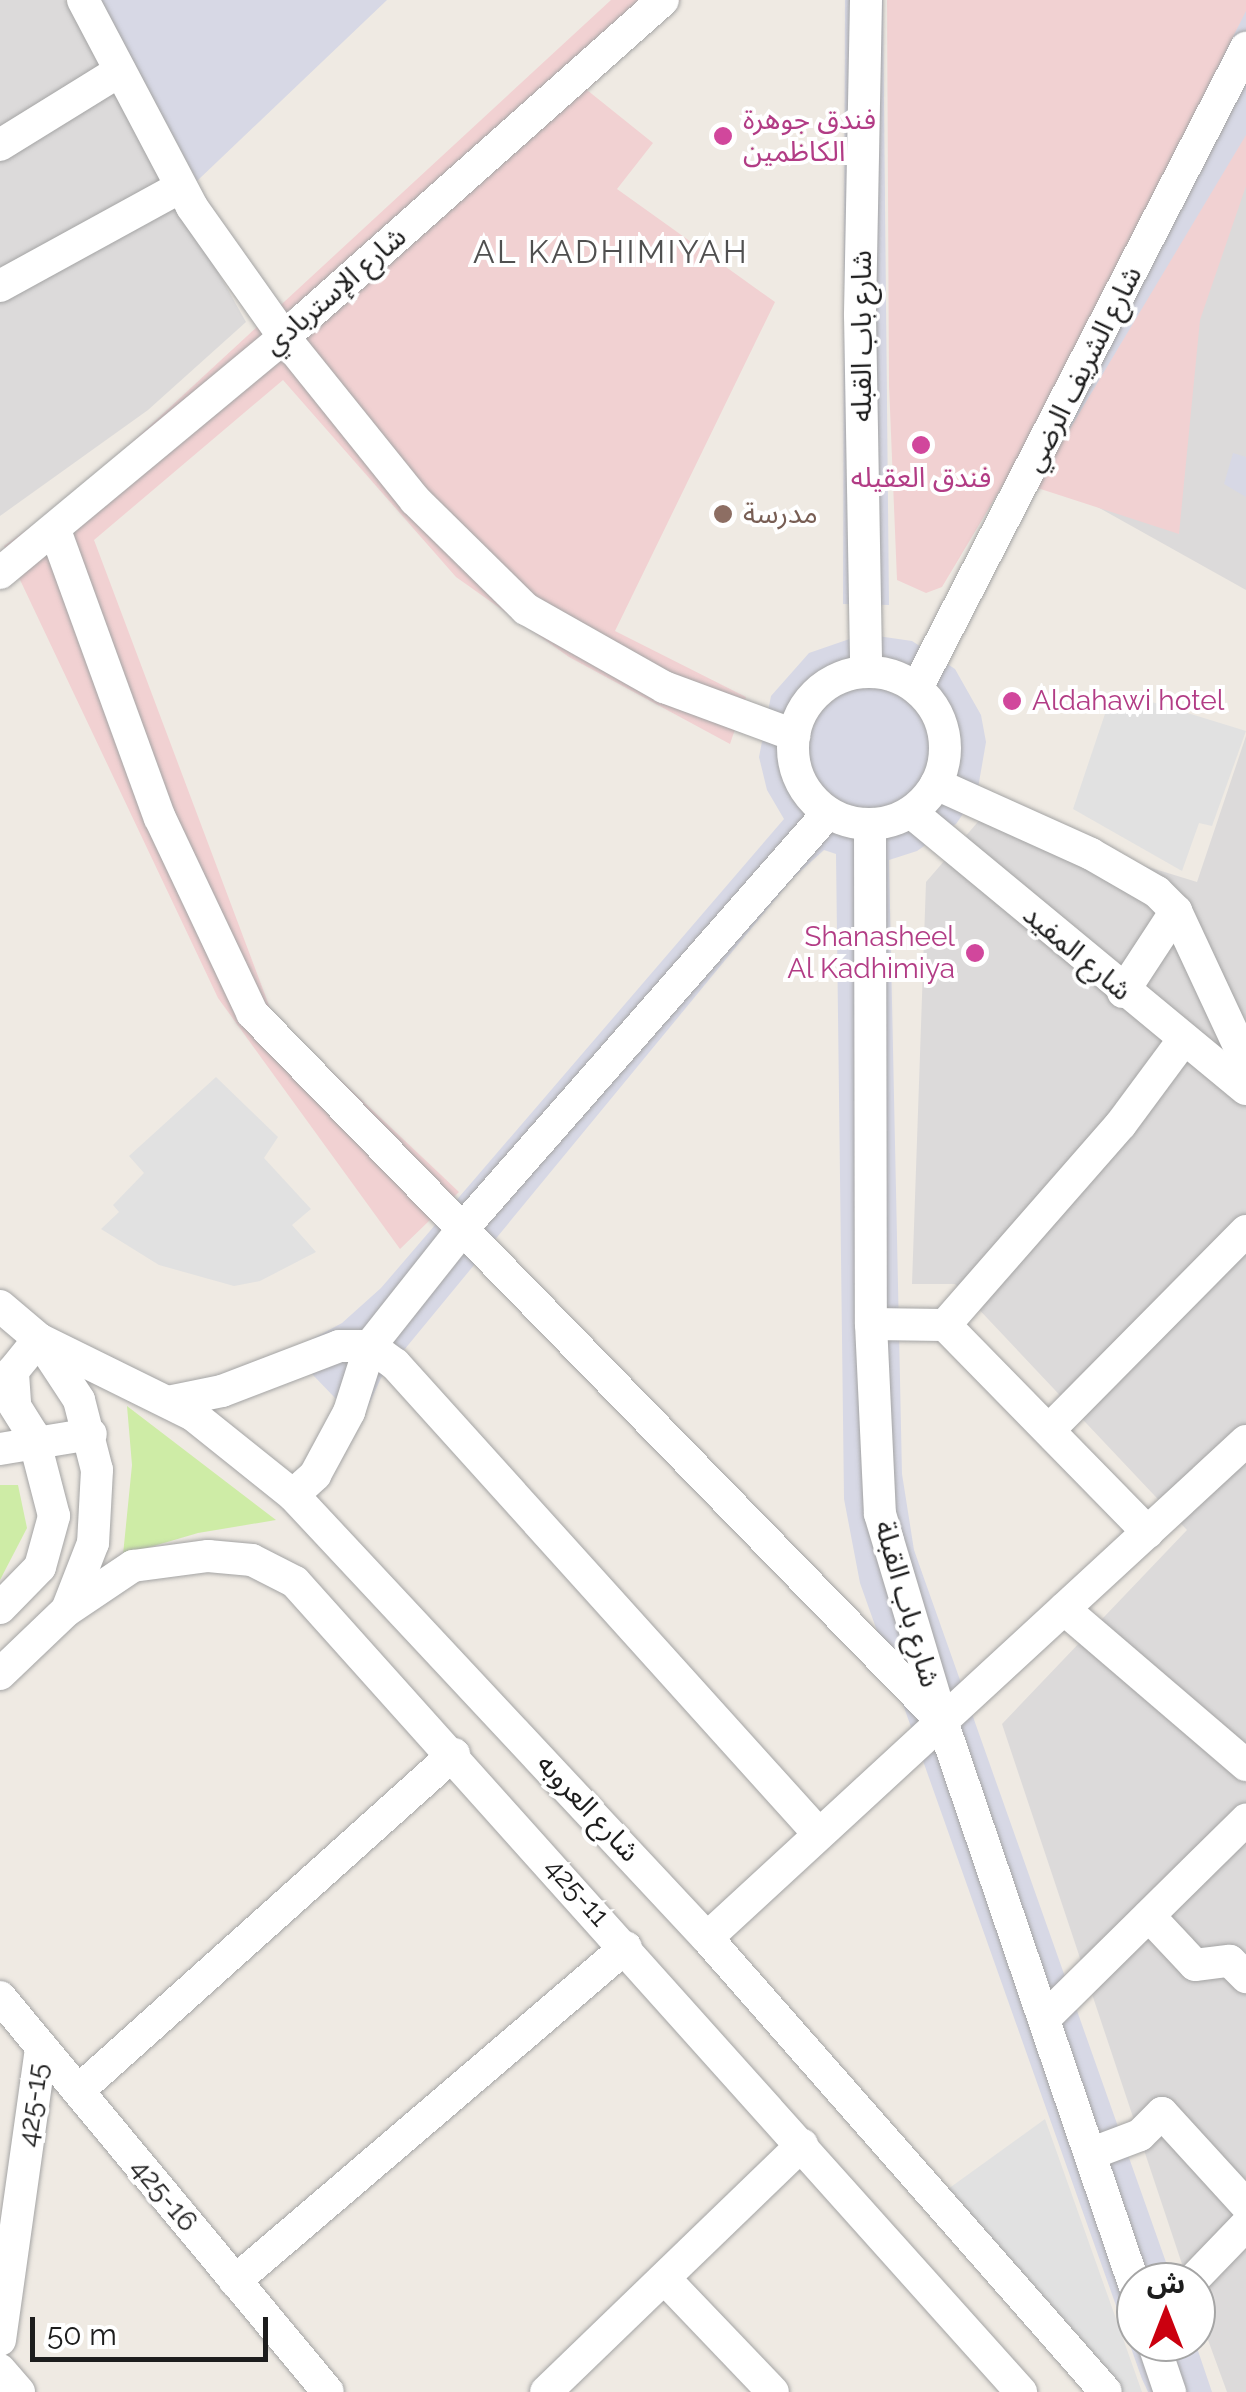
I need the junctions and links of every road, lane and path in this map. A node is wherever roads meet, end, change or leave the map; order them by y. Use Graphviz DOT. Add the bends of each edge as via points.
graph roads {
  1 [pos="83,0"];
  2 [pos="663,0"];
  3 [pos="866,0"];
  4 [pos="1246,48"];
  5 [pos="120,71"];
  6 [pos="0,146"];
  7 [pos="182,187"];
  8 [pos="0,286"];
  9 [pos="284,337"];
  10 [pos="56,533"];
  11 [pos="0,574"];
  12 [pos="866,672"];
  13 [pos="917,688"];
  14 [pos="794,735"];
  15 [pos="936,784"];
  16 [pos="828,813"];
  17 [pos="912,813"];
  18 [pos="870,825"];
  19 [pos="1176,912"];
  20 [pos="1123,992"];
  21 [pos="1184,1039"];
  22 [pos="1246,1061"];
  23 [pos="1246,1090"];
  24 [pos="464,1226"];
  25 [pos="1246,1231"];
  26 [pos="18,1321"];
  27 [pos="871,1324"];
  28 [pos="945,1325"];
  29 [pos="370,1346"];
  30 [pos="0,1352"];
  31 [pos="8,1393"];
  32 [pos="168,1402"];
  33 [pos="1049,1430"];
  34 [pos="91,1434"];
  35 [pos="37,1447"];
  36 [pos="0,1449"];
  37 [pos="1240,1456"];
  38 [pos="293,1495"];
  39 [pos="1148,1532"];
  40 [pos="0,1608"];
  41 [pos="1064,1609"];
  42 [pos="66,1611"];
  43 [pos="0,1674"];
  44 [pos="942,1721"];
  45 [pos="454,1754"];
  46 [pos="1246,1766"];
  47 [pos="1246,1820"];
  48 [pos="818,1834"];
  49 [pos="1149,1916"];
  50 [pos="707,1938"];
  51 [pos="626,1947"];
  52 [pos="1246,1977"];
  53 [pos="0,1996"];
  54 [pos="1044,2019"];
  55 [pos="41,2048"];
  56 [pos="78,2091"];
  57 [pos="802,2145"];
  58 [pos="1090,2154"];
  59 [pos="1246,2206"];
  60 [pos="1246,2224"];
  61 [pos="1127,2262"];
  62 [pos="1211,2262"];
  63 [pos="666,2279"];
  64 [pos="236,2280"];
  65 [pos="0,2340"];
  66 [pos="1160,2362"];
  67 [pos="0,2370"];
  68 [pos="1003,2386"];
  69 [pos="550,2390"];
  70 [pos="18,2392"];
  71 [pos="328,2392"];
  72 [pos="773,2392"];
  73 [pos="1106,2392"];
  74 [pos="1170,2392"];
  1 -- 5 [label="street"];
  2 -- 9 [label="street, شارع الإستربادي"];
  3 -- 12 [label="street, شارع باب القبله" via="860,315"];
  4 -- 13 [label="street, شارع الشريف الرضي"];
  5 -- 6 [label="street"];
  5 -- 7 [label="street"];
  7 -- 8 [label="street"];
  7 -- 9 [label="street"];
  9 -- 10 [label="street, شارع الإستربادي"];
  9 -- 14 [label="street" via="414,500 526,609 664,687"];
  10 -- 11 [label="street, شارع الإستربادي"];
  10 -- 24 [label="street" via="160,818 252,1013"];
  12 -- 13 [label="street"];
  12 -- 14 [label="street" via="819,691"];
  13 -- 15 [label="street" via="944,729 946,753"];
  14 -- 16 [label="street" via="799,779"];
  15 -- 17 [label="street"];
  15 -- 19 [label="street" via="1115,866"];
  16 -- 18 [label="street"];
  16 -- 24 [label="street"];
  17 -- 18 [label="street"];
  17 -- 20 [label="street, شارع المفيد"];
  18 -- 27 [label="street, شارع باب القبلة"];
  19 -- 20 [label="street"];
  19 -- 22 [label="street"];
  20 -- 21 [label="street, شارع المفيد"];
  21 -- 23 [label="street, شارع المفيد"];
  21 -- 28 [label="street" via="1121,1124"];
  24 -- 29 [label="street"];
  24 -- 44 [label="street"];
  25 -- 33 [label="street"];
  26 -- 30 [label="street"];
  26 -- 31 [label="street"];
  26 -- 32 [label="street, شارع العروبه"];
  26 -- 34 [label="street, 425-11" via="79,1400"];
  27 -- 28 [label="street"];
  27 -- 44 [label="street, شارع باب القبلة" via="880,1514"];
  28 -- 33 [label="street"];
  29 -- 32 [label="street" via="339,1346 222,1391"];
  29 -- 38 [label="street" via="349,1412 314,1475"];
  29 -- 48 [label="street" via="395,1364"];
  31 -- 35 [label="street"];
  32 -- 38 [label="street, شارع العروبه" via="232,1442"];
  33 -- 39 [label="street"];
  34 -- 35 [label="street"];
  34 -- 42 [label="street, 425-11" via="98,1507 93,1543"];
  35 -- 36 [label="street"];
  35 -- 40 [label="street" via="54,1516 40,1568"];
  37 -- 39 [label="street"];
  38 -- 50 [label="street, شارع العروبه"];
  39 -- 41 [label="street"];
  41 -- 44 [label="street"];
  41 -- 46 [label="street"];
  42 -- 43 [label="street, 425-11"];
  42 -- 45 [label="street, 425-11" via="133,1566 192,1557 252,1560 295,1582 337,1622"];
  44 -- 48 [label="street"];
  44 -- 54 [label="street, شارع باب القبلة"];
  45 -- 51 [label="street, 425-11"];
  45 -- 56 [label="street"];
  47 -- 49 [label="street"];
  48 -- 50 [label="street"];
  49 -- 52 [label="street" via="1195,1964 1230,1961"];
  49 -- 54 [label="street"];
  50 -- 73 [label="street, شارع العروبه"];
  51 -- 57 [label="street, 425-11"];
  51 -- 64 [label="street"];
  53 -- 55 [label="street, 425-16"];
  54 -- 58 [label="street, شارع باب القبلة"];
  55 -- 56 [label="street, 425-16"];
  55 -- 65 [label="street, 425-15"];
  56 -- 64 [label="street, 425-16"];
  57 -- 63 [label="street"];
  57 -- 68 [label="street, 425-11"];
  58 -- 59 [label="street" via="1140,2135 1162,2113"];
  58 -- 61 [label="street, شارع باب القبلة"];
  60 -- 62 [label="street"];
  63 -- 69 [label="street"];
  63 -- 72 [label="street"];
  64 -- 71 [label="street, 425-16"];
  66 -- 74 [label="street"];
  67 -- 70 [label="street"];
}
